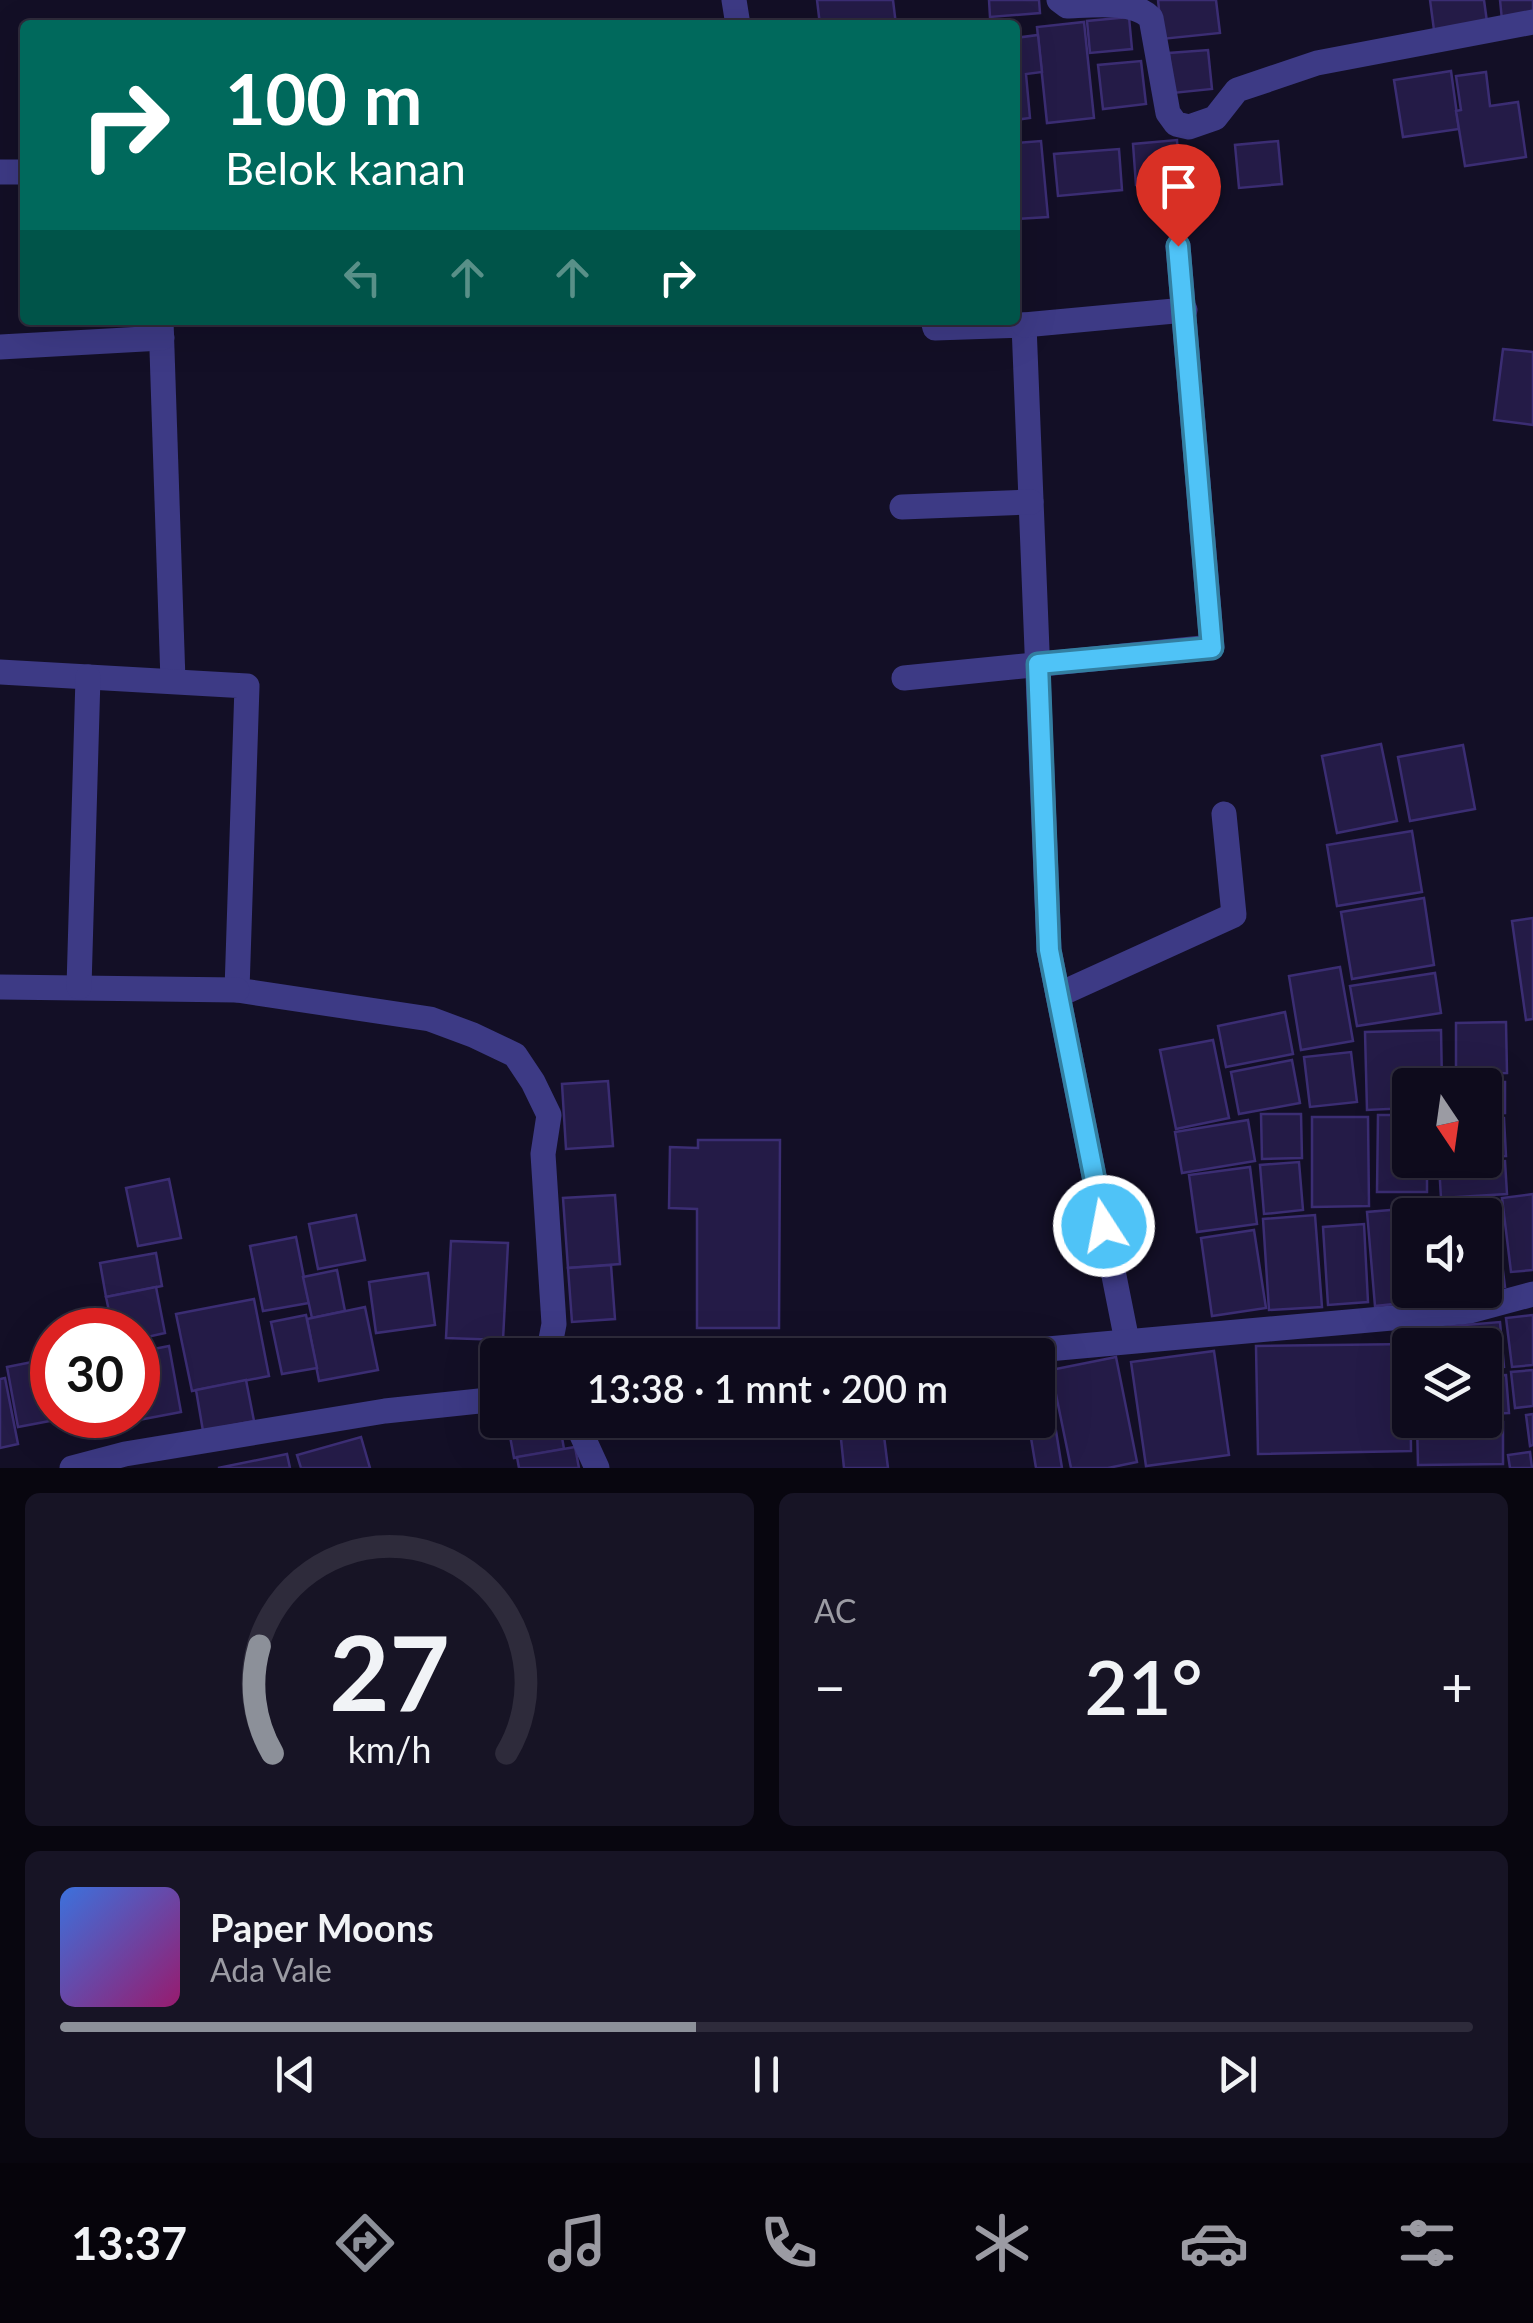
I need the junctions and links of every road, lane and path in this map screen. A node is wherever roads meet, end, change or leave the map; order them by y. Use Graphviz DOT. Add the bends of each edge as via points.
graph roads {
  1 [pos="1059,0"];
  2 [pos="1533,22"];
  3 [pos="1178,246"];
  4 [pos="1185,310"];
  5 [pos="934,325"];
  6 [pos="1024,325"];
  7 [pos="162,329"];
  8 [pos="0,347"];
  9 [pos="1031,502"];
  10 [pos="902,507"];
  11 [pos="1038,664"];
  12 [pos="0,672"];
  13 [pos="88,678"];
  14 [pos="904,678"];
  15 [pos="172,682"];
  16 [pos="1224,814"];
  17 [pos="79,986"];
  18 [pos="0,987"];
  19 [pos="237,990"];
  20 [pos="1058,995"];
  21 [pos="1533,1294"];
  22 [pos="551,1338"];
  23 [pos="1127,1341"];
  24 [pos="1055,1348"];
  25 [pos="480,1401"];
  26 [pos="584,1438"];
  27 [pos="72,1468"];
  28 [pos="597,1468"];
  1 -- 2 [label="street" via="1067,6 1144,8 1168,112 1176,124 1189,127 1215,118 1237,90 1318,63"];
  3 -- 4 [label="street"];
  4 -- 6 [label="street"];
  4 -- 11 [label="street" via="1212,648"];
  5 -- 6 [label="street"];
  6 -- 9 [label="street"];
  7 -- 8 [label="street"];
  7 -- 15 [label="street"];
  9 -- 10 [label="street"];
  9 -- 11 [label="street"];
  11 -- 14 [label="street"];
  11 -- 20 [label="street" via="1049,950"];
  12 -- 13 [label="street"];
  13 -- 15 [label="street"];
  13 -- 17 [label="street"];
  15 -- 19 [label="street" via="248,686"];
  16 -- 20 [label="street" via="1234,915"];
  17 -- 18 [label="street"];
  17 -- 19 [label="street"];
  19 -- 22 [label="street" via="430,1018 515,1055 548,1115 543,1154"];
  20 -- 23 [label="street"];
  21 -- 23 [label="street" via="1470,1310"];
  23 -- 24 [label="street"];
  25 -- 27 [label="street" via="367,1414"];
  26 -- 28 [label="street"];
}
